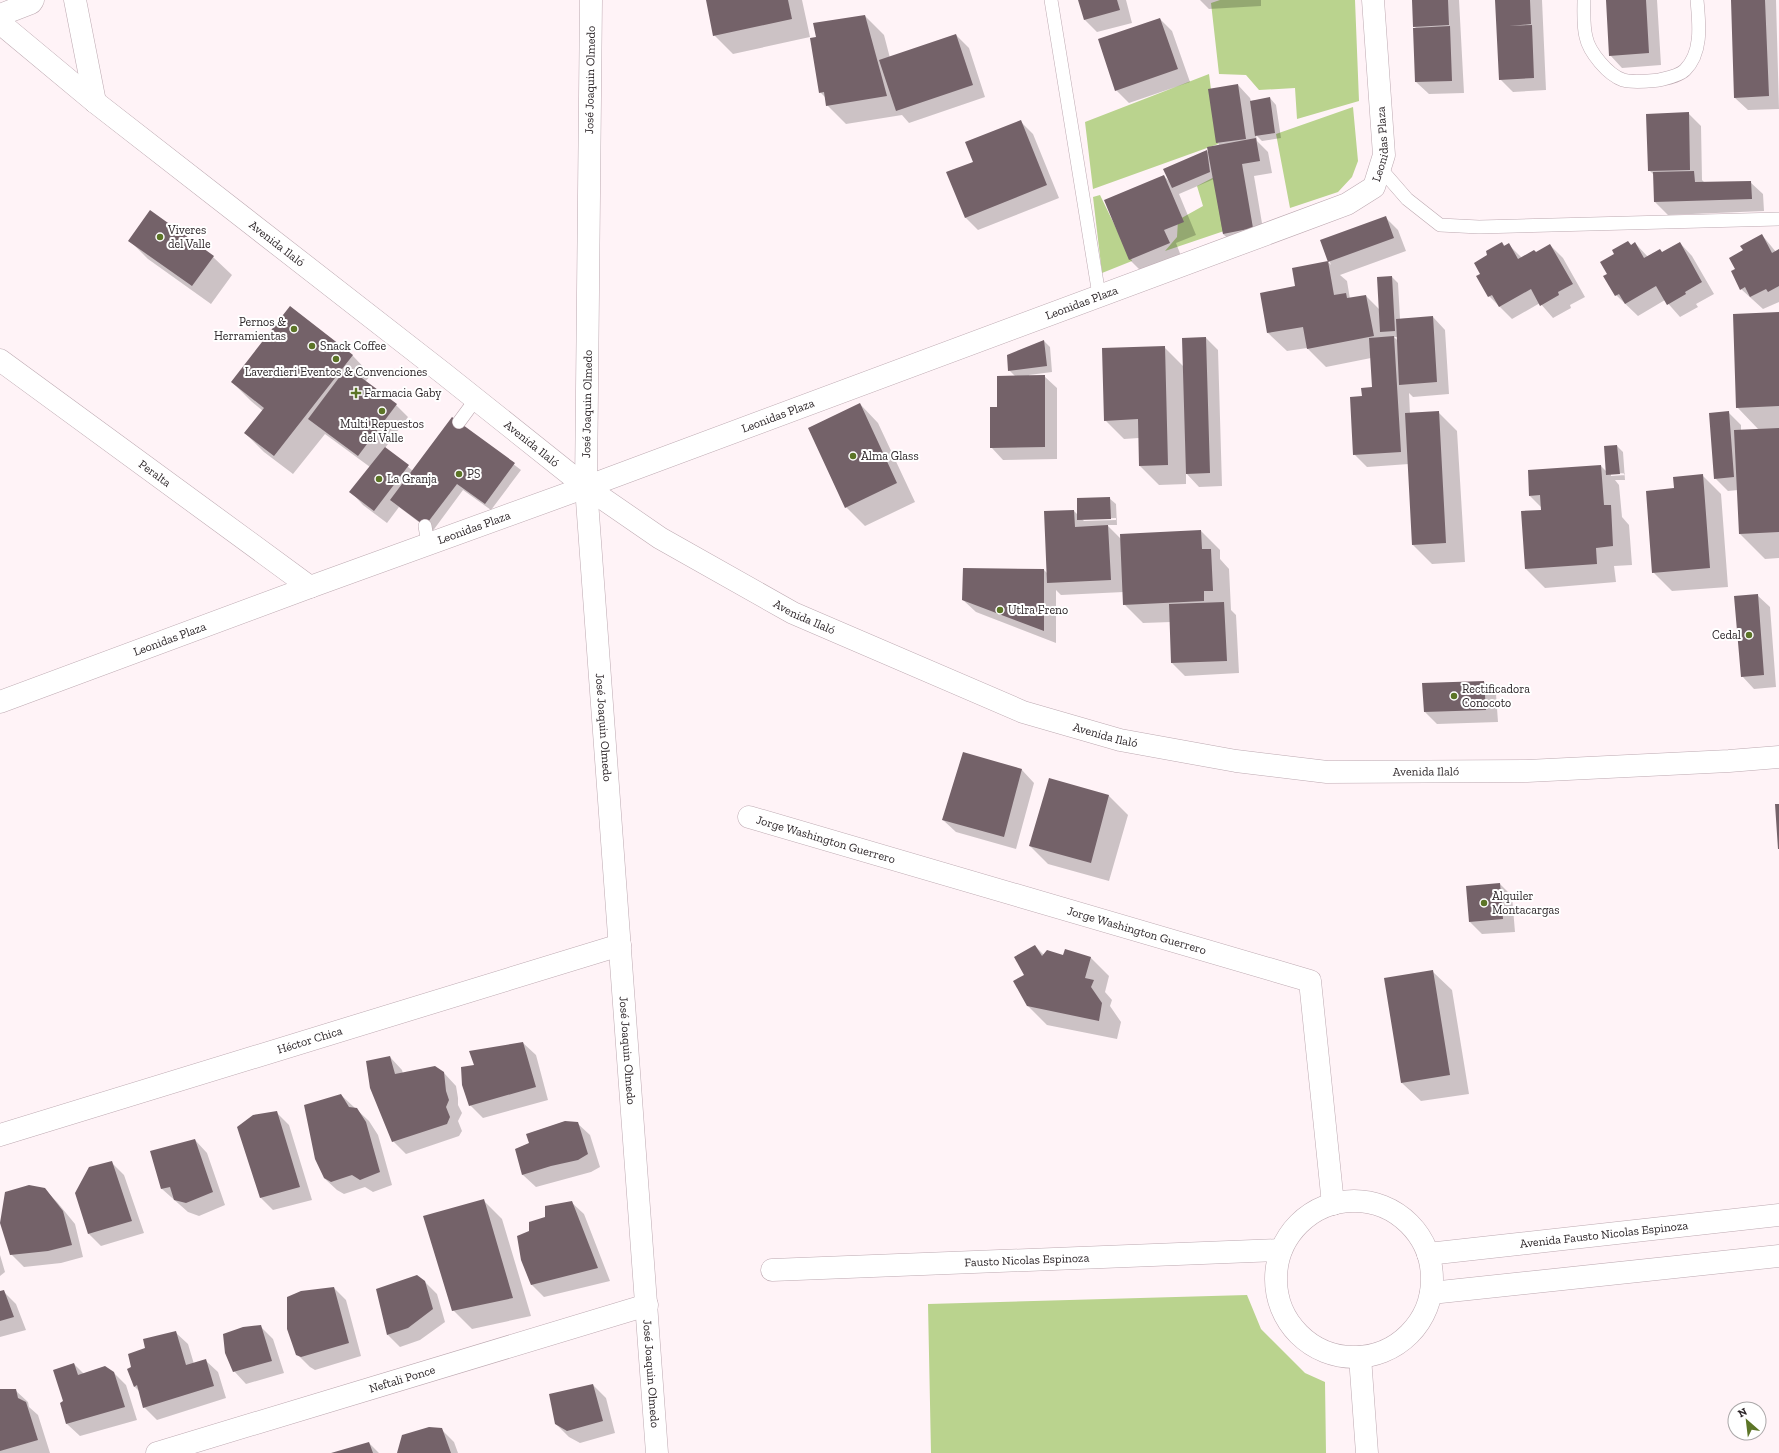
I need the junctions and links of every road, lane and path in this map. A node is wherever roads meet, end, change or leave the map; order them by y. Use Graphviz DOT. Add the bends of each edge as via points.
graph roads {
  1 [pos="33,0"];
  2 [pos="75,0"];
  3 [pos="591,0"];
  4 [pos="1051,0"];
  5 [pos="1373,0"];
  6 [pos="1584,0"];
  7 [pos="1697,0"];
  8 [pos="0,15"];
  9 [pos="0,23"];
  10 [pos="95,102"];
  11 [pos="1380,168"];
  12 [pos="1779,219"];
  13 [pos="1099,295"];
  14 [pos="0,360"];
  15 [pos="476,399"];
  16 [pos="459,422"];
  17 [pos="586,487"];
  18 [pos="310,587"];
  19 [pos="0,702"];
  20 [pos="1779,757"];
  21 [pos="749,817"];
  22 [pos="620,945"];
  23 [pos="0,1135"];
  24 [pos="1333,1204"];
  25 [pos="1779,1215"];
  26 [pos="1281,1250"];
  27 [pos="1428,1254"];
  28 [pos="1779,1256"];
  29 [pos="772,1270"];
  30 [pos="1431,1293"];
  31 [pos="647,1305"];
  32 [pos="1360,1357"];
  33 [pos="157,1453"];
  34 [pos="658,1453"];
  35 [pos="1367,1453"];
  1 -- 8 [label="street"];
  2 -- 10 [label="street"];
  3 -- 17 [label="street, José Joaquin Olmedo"];
  4 -- 13 [label="lane"];
  5 -- 11 [label="street, Leonidas Plaza" via="1384,155"];
  6 -- 7 [label="lane" via="1586,37 1597,58 1605,68 1622,80 1645,82 1667,78 1684,71 1692,59 1699,37"];
  9 -- 10 [label="street, Avenida Ilaló"];
  10 -- 15 [label="street, Avenida Ilaló"];
  11 -- 12 [label="lane" via="1406,199 1440,225 1479,227"];
  11 -- 13 [label="street, Leonidas Plaza" via="1374,187 1347,204"];
  13 -- 17 [label="street, Leonidas Plaza"];
  14 -- 18 [label="street, Peralta"];
  15 -- 16 [label="lane"];
  15 -- 17 [label="street, Avenida Ilaló"];
  17 -- 18 [label="street, Leonidas Plaza" via="427,535"];
  17 -- 20 [label="street, Avenida Ilaló" via="660,538 793,613 1023,712 1120,740 1236,761 1327,772 1527,771"];
  17 -- 22 [label="street, José Joaquin Olmedo"];
  18 -- 19 [label="street, Leonidas Plaza"];
  21 -- 24 [label="street, Jorge Washington Guerrero" via="1310,981"];
  22 -- 23 [label="street, Héctor Chica"];
  22 -- 31 [label="street, José Joaquin Olmedo"];
  24 -- 26 [label="street" via="1316,1210 1302,1221"];
  24 -- 27 [label="street" via="1362,1201 1391,1210 1414,1228"];
  25 -- 27 [label="street, Avenida Fausto Nicolas Espinoza"];
  26 -- 29 [label="street, Fausto Nicolas Espinoza"];
  26 -- 32 [label="street" via="1276,1272 1277,1295 1285,1316 1298,1334 1316,1348 1338,1355"];
  27 -- 30 [label="street"];
  28 -- 30 [label="street"];
  30 -- 32 [label="street" via="1423,1317 1406,1337 1385,1350"];
  31 -- 33 [label="street, Neftali Ponce"];
  31 -- 34 [label="street, José Joaquin Olmedo"];
  32 -- 35 [label="street"];
}
